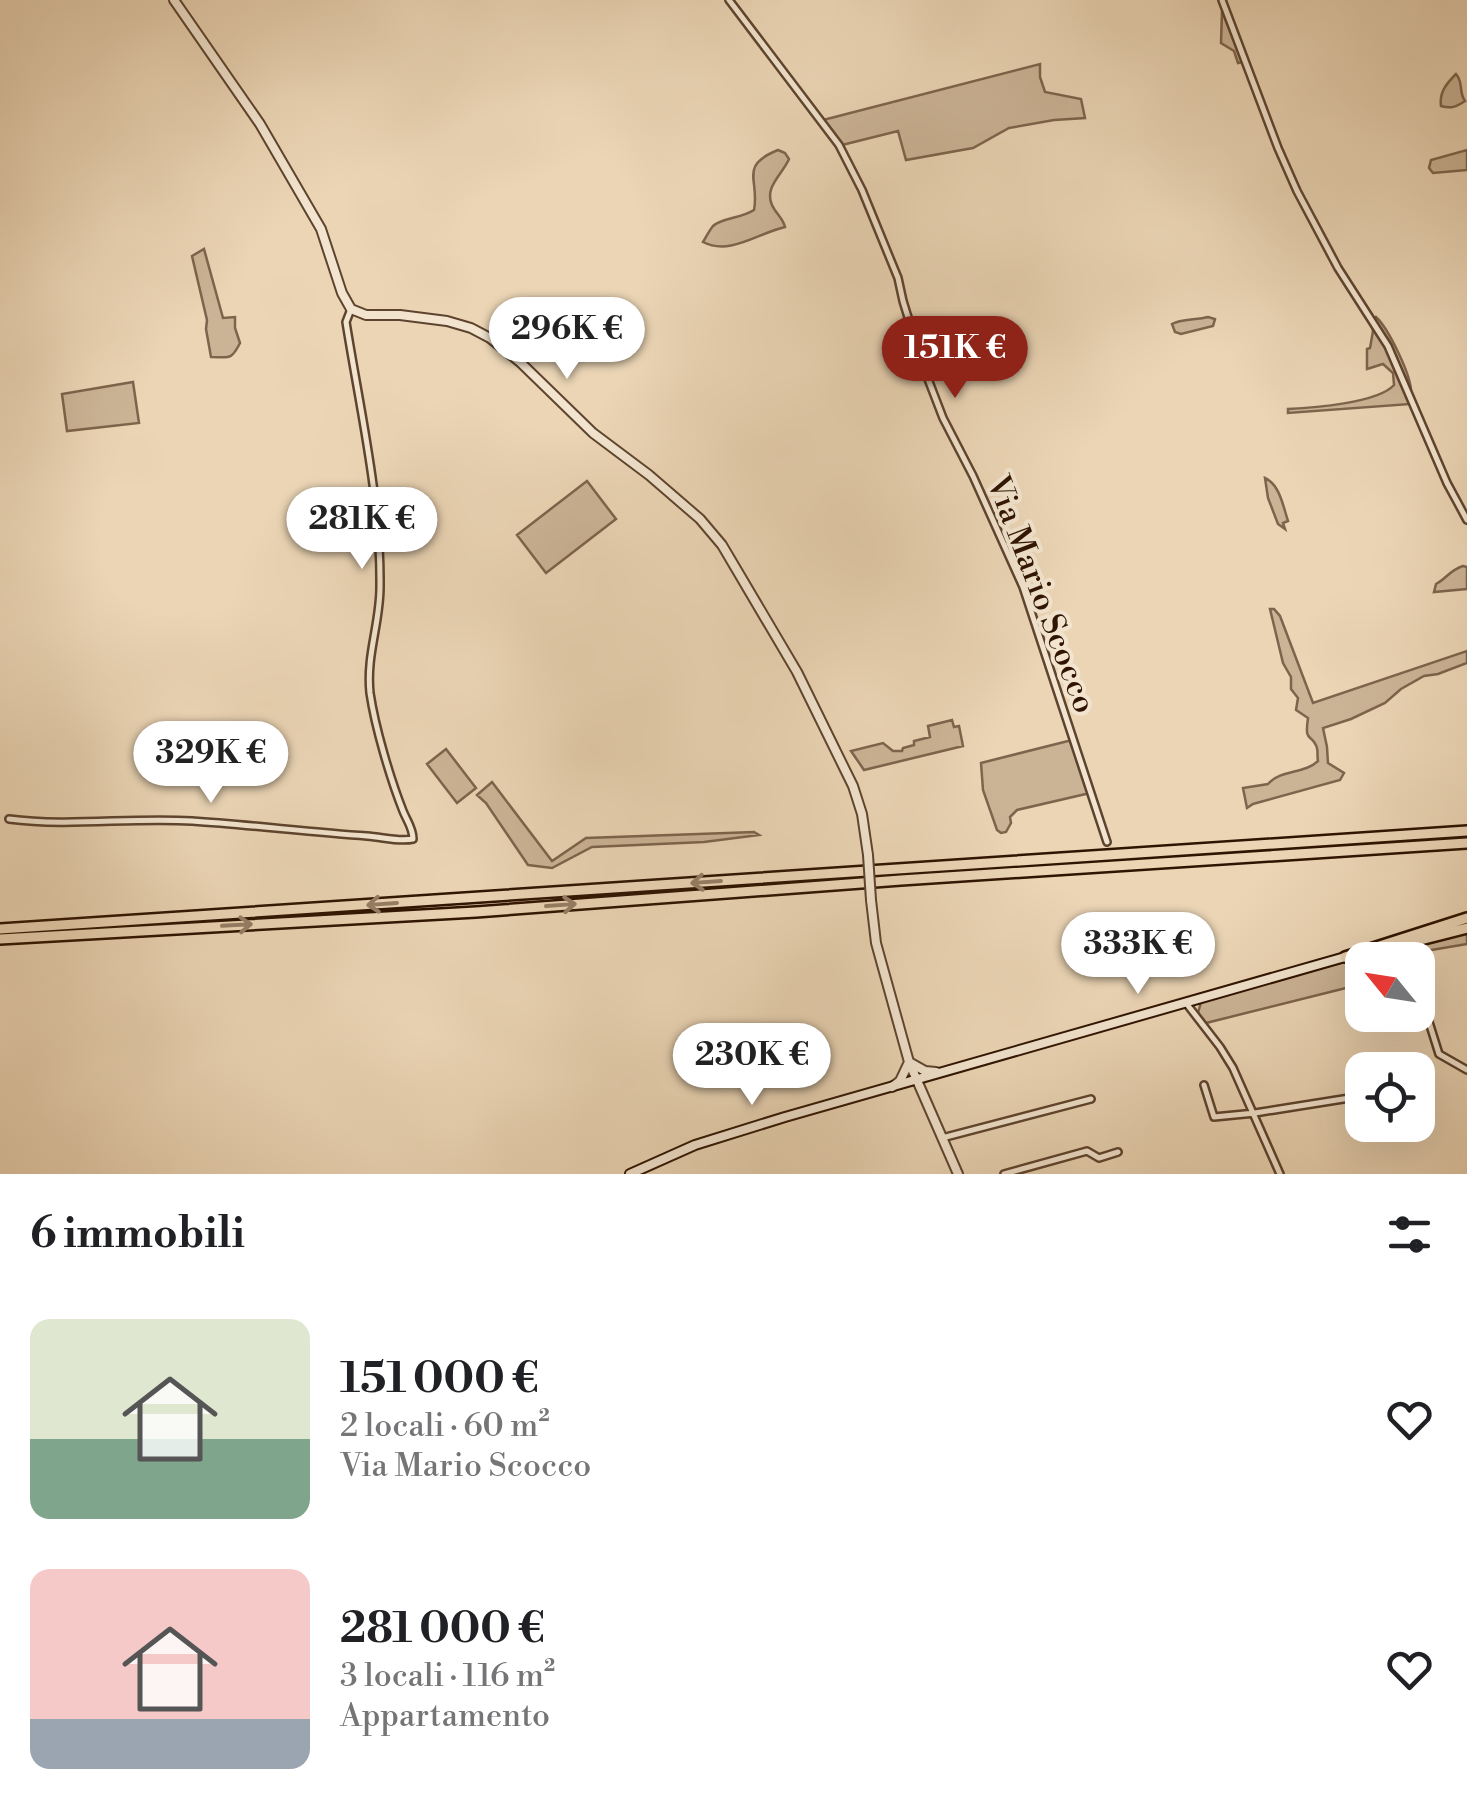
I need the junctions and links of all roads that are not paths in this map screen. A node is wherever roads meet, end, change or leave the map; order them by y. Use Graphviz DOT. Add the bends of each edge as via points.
graph roads {
  1 [pos="174,0"];
  2 [pos="729,0"];
  3 [pos="1222,0"];
  4 [pos="351,309"];
  5 [pos="1467,520"];
  6 [pos="9,819"];
  7 [pos="1467,831"];
  8 [pos="1107,842"];
  9 [pos="1467,843"];
  10 [pos="1467,918"];
  11 [pos="1467,928"];
  12 [pos="0,929"];
  13 [pos="0,939"];
  14 [pos="1392,942"];
  15 [pos="1417,942"];
  16 [pos="1345,957"];
  17 [pos="1186,1002"];
  18 [pos="1432,1032"];
  19 [pos="910,1062"];
  20 [pos="1467,1070"];
  21 [pos="941,1073"];
  22 [pos="917,1080"];
  23 [pos="1204,1084"];
  24 [pos="892,1087"];
  25 [pos="1091,1099"];
  26 [pos="1345,1099"];
  27 [pos="1254,1113"];
  28 [pos="942,1138"];
  29 [pos="1118,1152"];
  30 [pos="630,1174"];
  31 [pos="958,1174"];
  32 [pos="1004,1174"];
  33 [pos="1280,1174"];
  1 -- 4 [label="street" via="269,139 320,229"];
  2 -- 8 [label="street, Via Mario Scocco" via="839,146 862,190 939,409 1022,588"];
  3 -- 5 [label="street" via="1297,191 1388,346"];
  4 -- 6 [label="street" via="346,322 378,546 370,689 413,839 192,821"];
  4 -- 19 [label="street, bridge" via="447,322 490,338 722,545 798,672 853,786 876,943"];
  7 -- 12 [label="highway, one-way"];
  13 -- 9 [label="highway, one-way"];
  10 -- 14 [label="highway"];
  11 -- 15 [label="highway"];
  16 -- 17 [label="street"];
  17 -- 21 [label="street"];
  17 -- 27 [label="street" via="1227,1058"];
  18 -- 20 [label="street" via="1439,1054"];
  19 -- 21 [label="street"];
  19 -- 22 [label="street"];
  19 -- 24 [label="street"];
  21 -- 22 [label="street"];
  22 -- 24 [label="street"];
  22 -- 28 [label="street"];
  23 -- 27 [label="street" via="1214,1116"];
  24 -- 30 [label="street" via="695,1145"];
  25 -- 28 [label="street"];
  26 -- 27 [label="street"];
  27 -- 33 [label="street"];
  28 -- 31 [label="street"];
  29 -- 32 [label="street" via="1099,1158 1088,1151"];
}
